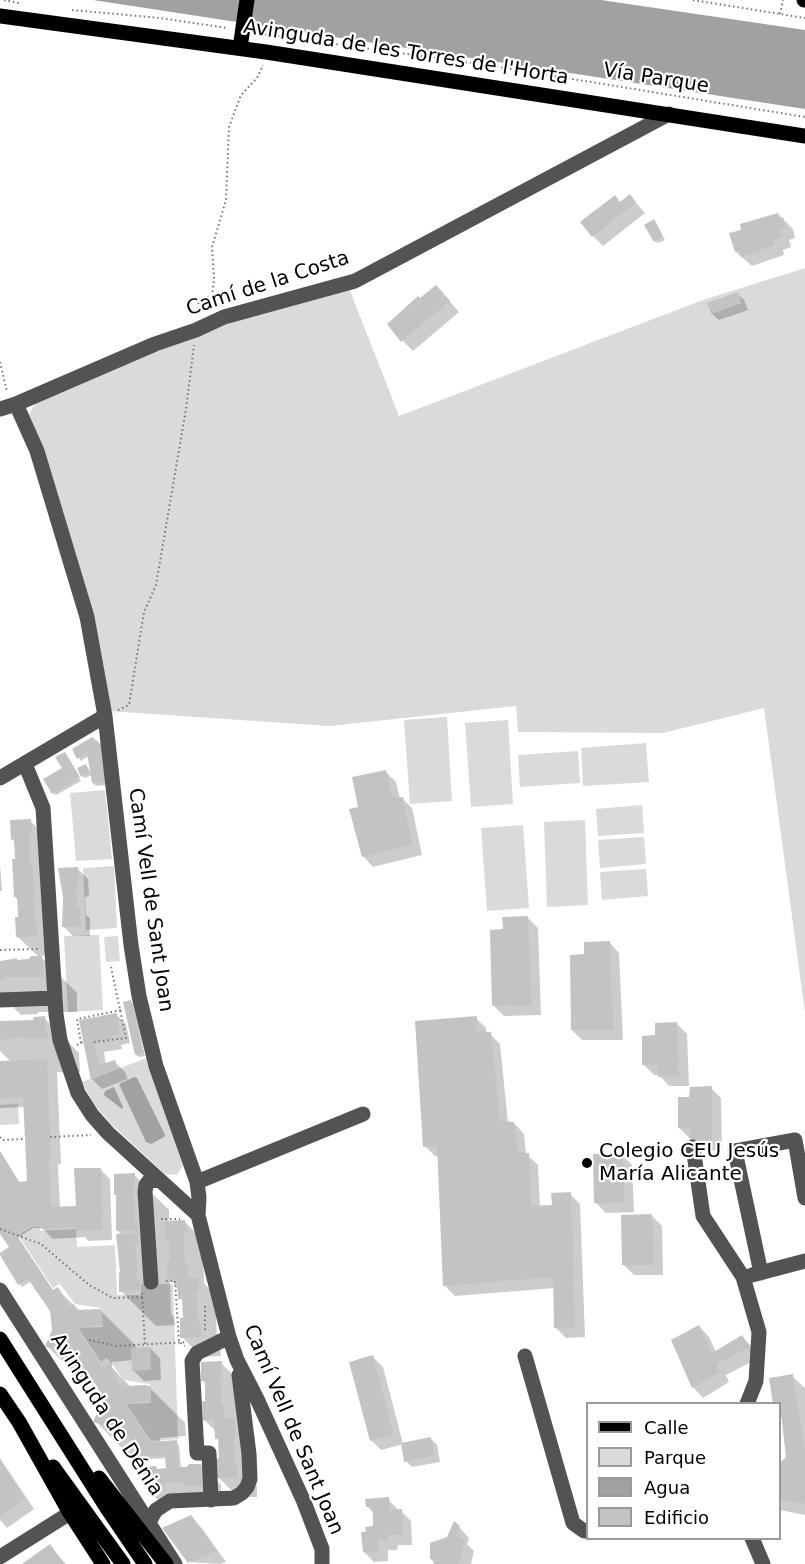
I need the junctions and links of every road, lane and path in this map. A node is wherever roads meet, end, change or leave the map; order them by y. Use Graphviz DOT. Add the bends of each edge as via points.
graph roads {
  1 [pos="4,0"];
  2 [pos="247,0"];
  3 [pos="693,0"];
  4 [pos="783,0"];
  5 [pos="26,4"];
  6 [pos="70,10"];
  7 [pos="780,14"];
  8 [pos="0,16"];
  9 [pos="805,18"];
  10 [pos="243,30"];
  11 [pos="240,48"];
  12 [pos="266,52"];
  13 [pos="669,114"];
  14 [pos="805,117"];
  15 [pos="805,136"];
  16 [pos="196,330"];
  17 [pos="0,362"];
  18 [pos="16,404"];
  19 [pos="0,409"];
  20 [pos="105,716"];
  21 [pos="25,764"];
  22 [pos="0,778"];
  23 [pos="52,948"];
  24 [pos="0,950"];
  25 [pos="111,967"];
  26 [pos="55,998"];
  27 [pos="0,1000"];
  28 [pos="121,1010"];
  29 [pos="94,1042"];
  30 [pos="81,1043"];
  31 [pos="363,1114"];
  32 [pos="96,1135"];
  33 [pos="0,1137"];
  34 [pos="50,1137"];
  35 [pos="25,1139"];
  36 [pos="693,1147"];
  37 [pos="159,1180"];
  38 [pos="197,1182"];
  39 [pos="805,1198"];
  40 [pos="198,1215"];
  41 [pos="181,1219"];
  42 [pos="147,1220"];
  43 [pos="0,1229"];
  44 [pos="805,1261"];
  45 [pos="761,1273"];
  46 [pos="743,1277"];
  47 [pos="151,1282"];
  48 [pos="0,1290"];
  49 [pos="142,1297"];
  50 [pos="205,1300"];
  51 [pos="229,1337"];
  52 [pos="0,1339"];
  53 [pos="89,1341"];
  54 [pos="179,1342"];
  55 [pos="197,1345"];
  56 [pos="525,1356"];
  57 [pos="0,1394"];
  58 [pos="748,1402"];
  59 [pos="251,1404"];
  60 [pos="44,1407"];
  61 [pos="19,1422"];
  62 [pos="211,1500"];
  63 [pos="70,1513"];
  64 [pos="149,1522"];
  65 [pos="586,1531"];
  66 [pos="752,1540"];
  67 [pos="0,1557"];
  68 [pos="103,1564"];
  69 [pos="123,1564"];
  70 [pos="145,1564"];
  71 [pos="166,1564"];
  72 [pos="175,1564"];
  73 [pos="322,1564"];
  74 [pos="763,1564"];
  1 -- 5 [label="path"];
  2 -- 10 [label="main road"];
  3 -- 7 [label="path"];
  4 -- 7 [label="path"];
  6 -- 10 [label="path, Vía Parque"];
  7 -- 9 [label="path"];
  8 -- 11 [label="main road, Avinguda de les Torres de l'Horta"];
  10 -- 11 [label="main road"];
  10 -- 14 [label="path, Vía Parque"];
  11 -- 12 [label="main road, Avinguda de les Torres de l'Horta"];
  12 -- 13 [label="main road, Avinguda de les Torres de l'Horta"];
  12 -- 16 [label="path" via="257,78 241,94 229,127 226,200 212,247 212,296 199,299"];
  13 -- 15 [label="main road, Avinguda de les Torres de l'Horta"];
  13 -- 16 [label="street, Camí de la Costa" via="355,281 224,317"];
  16 -- 18 [label="street, Camí de la Costa"];
  16 -- 20 [label="path" via="156,585 144,612 129,705"];
  17 -- 18 [label="path" via="4,388"];
  18 -- 19 [label="street, Camí de la Costa"];
  18 -- 20 [label="street, Camí Vell de Sant Joan" via="37,451 87,617"];
  20 -- 21 [label="street"];
  20 -- 38 [label="street, Camí Vell de Sant Joan" via="139,996 156,1066"];
  21 -- 22 [label="street"];
  21 -- 23 [label="street" via="43,808"];
  23 -- 24 [label="path"];
  23 -- 26 [label="street"];
  25 -- 28 [label="path"];
  26 -- 27 [label="street"];
  26 -- 37 [label="street" via="60,1040 81,1099 108,1133"];
  28 -- 29 [label="path" via="126,1038"];
  28 -- 30 [label="path" via="77,1019"];
  31 -- 38 [label="street"];
  32 -- 34 [label="path"];
  33 -- 35 [label="path"];
  36 -- 46 [label="street" via="703,1216"];
  37 -- 40 [label="street"];
  37 -- 42 [label="street" via="146,1185"];
  38 -- 40 [label="street, Camí Vell de Sant Joan"];
  39 -- 45 [label="street" via="795,1140 735,1151"];
  40 -- 51 [label="street, Camí Vell de Sant Joan"];
  41 -- 42 [label="path"];
  42 -- 47 [label="street"];
  43 -- 49 [label="path" via="41,1244 89,1285 113,1298"];
  44 -- 45 [label="street"];
  45 -- 46 [label="street"];
  46 -- 58 [label="street" via="759,1332 756,1381"];
  47 -- 54 [label="path" via="175,1281"];
  48 -- 64 [label="street, Avinguda de Dénia"];
  50 -- 55 [label="path"];
  51 -- 55 [label="street"];
  51 -- 59 [label="street, Camí Vell de Sant Joan"];
  52 -- 60 [label="main road, Avinguda de Dénia"];
  53 -- 54 [label="path" via="117,1346"];
  54 -- 55 [label="path"];
  54 -- 55 [label="path"];
  55 -- 62 [label="street" via="192,1361 197,1453 209,1453"];
  56 -- 65 [label="street" via="573,1523"];
  57 -- 61 [label="main road"];
  59 -- 62 [label="street" via="247,1487 234,1498"];
  59 -- 73 [label="street, Camí Vell de Sant Joan" via="322,1549"];
  60 -- 70 [label="main road, Avinguda de Dénia"];
  60 -- 71 [label="main road, Avinguda de Dénia"];
  61 -- 63 [label="main road"];
  61 -- 69 [label="main road"];
  62 -- 64 [label="street" via="170,1501 156,1510"];
  63 -- 67 [label="street"];
  63 -- 68 [label="main road"];
  64 -- 72 [label="street, Avinguda de Dénia"];
  66 -- 74 [label="street"];
}
